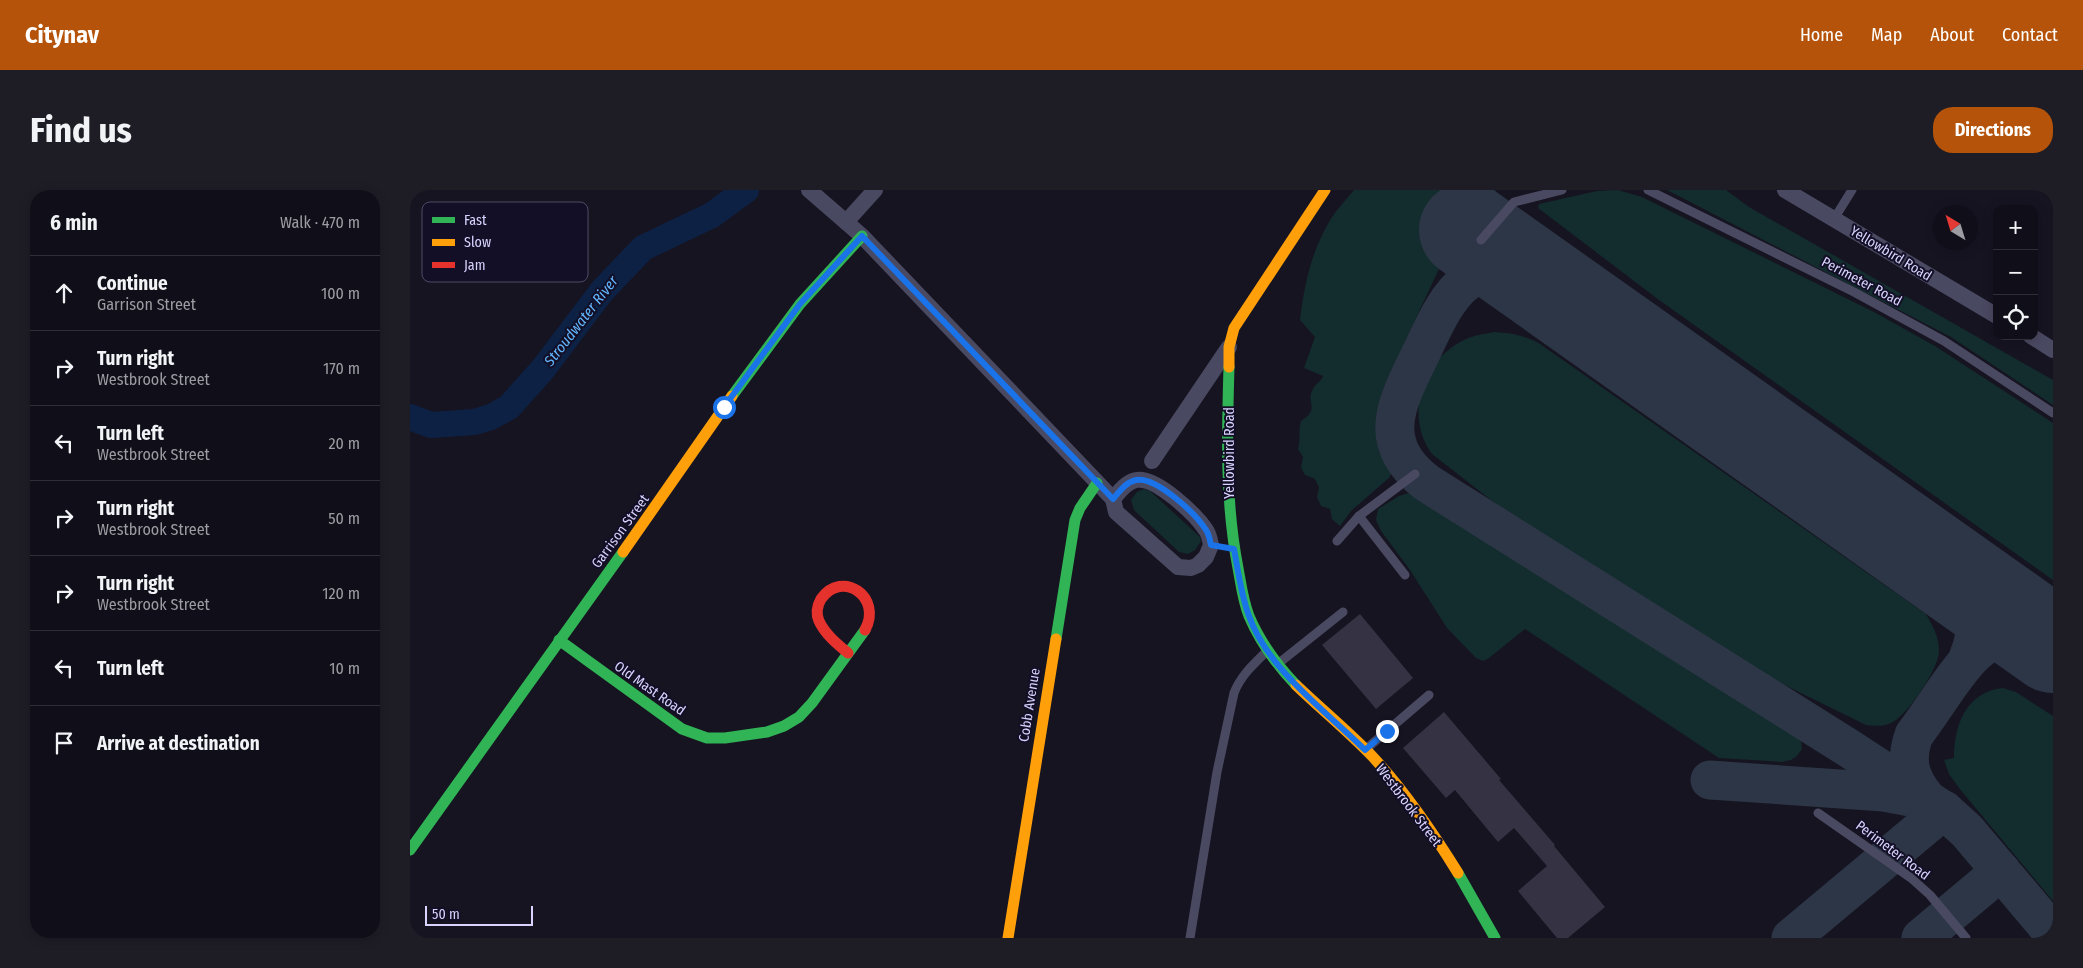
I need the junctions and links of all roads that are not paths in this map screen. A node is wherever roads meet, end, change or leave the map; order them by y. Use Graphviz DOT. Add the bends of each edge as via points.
graph roads {
  1 [pos="809,190"];
  2 [pos="875,190"];
  3 [pos="1325,190"];
  4 [pos="1562,190"];
  5 [pos="1648,190"];
  6 [pos="1785,190"];
  7 [pos="1852,190"];
  8 [pos="1834,219"];
  9 [pos="846,222"];
  10 [pos="862,236"];
  11 [pos="1481,240"];
  12 [pos="1993,314"];
  13 [pos="2037,340"];
  14 [pos="1229,347"];
  15 [pos="2053,350"];
  16 [pos="2053,413"];
  17 [pos="1152,461"];
  18 [pos="1415,474"];
  19 [pos="1097,483"];
  20 [pos="1113,499"];
  21 [pos="1358,516"];
  22 [pos="1337,541"];
  23 [pos="1211,545"];
  24 [pos="1235,553"];
  25 [pos="1405,575"];
  26 [pos="1343,612"];
  27 [pos="559,640"];
  28 [pos="1268,650"];
  29 [pos="848,653"];
  30 [pos="1278,664"];
  31 [pos="1429,695"];
  32 [pos="1365,750"];
  33 [pos="1818,813"];
  34 [pos="410,850"];
  35 [pos="1008,938"];
  36 [pos="1190,938"];
  37 [pos="1495,938"];
  38 [pos="1966,938"];
  1 -- 9 [label="street"];
  2 -- 9 [label="street"];
  3 -- 14 [label="street, Yellowbird Road" via="1234,328"];
  4 -- 11 [label="lane" via="1514,202"];
  5 -- 16 [label="lane, Perimeter Road" via="1936,336"];
  6 -- 8 [label="street, Yellowbird Road"];
  7 -- 8 [label="lane"];
  8 -- 12 [label="street, Yellowbird Road"];
  9 -- 10 [label="street"];
  10 -- 19 [label="street"];
  10 -- 27 [label="street, Garrison Street" via="800,304 761,355"];
  13 -- 15 [label="street"];
  14 -- 17 [label="street, Yellowbird Road"];
  14 -- 24 [label="street, Yellowbird Road" via="1228,499"];
  18 -- 21 [label="lane"];
  19 -- 20 [label="street"];
  19 -- 35 [label="street, Cobb Avenue" via="1075,520"];
  20 -- 23 [label="street" via="1135,480 1150,480 1199,521"];
  20 -- 23 [label="street" via="1116,512 1178,567 1198,565"];
  21 -- 22 [label="lane"];
  21 -- 25 [label="lane"];
  23 -- 24 [label="street"];
  24 -- 28 [label="street, Westbrook Street" via="1248,615"];
  26 -- 30 [label="lane"];
  27 -- 29 [label="street, Old Mast Road" via="677,726 705,738 733,738 784,726 804,711"];
  27 -- 34 [label="street, Garrison Street"];
  28 -- 30 [label="street, Westbrook Street"];
  28 -- 36 [label="lane" via="1246,671 1234,693 1217,772"];
  29 -- 29 [label="street, Old Mast Road" via="865,629 870,614 866,598 845,586 823,596 817,614 824,631"];
  30 -- 32 [label="street, Westbrook Street"];
  31 -- 32 [label="lane"];
  32 -- 37 [label="street, Westbrook Street" via="1388,773 1430,829"];
  33 -- 38 [label="lane, Perimeter Road" via="1911,878 1930,895"];
}
